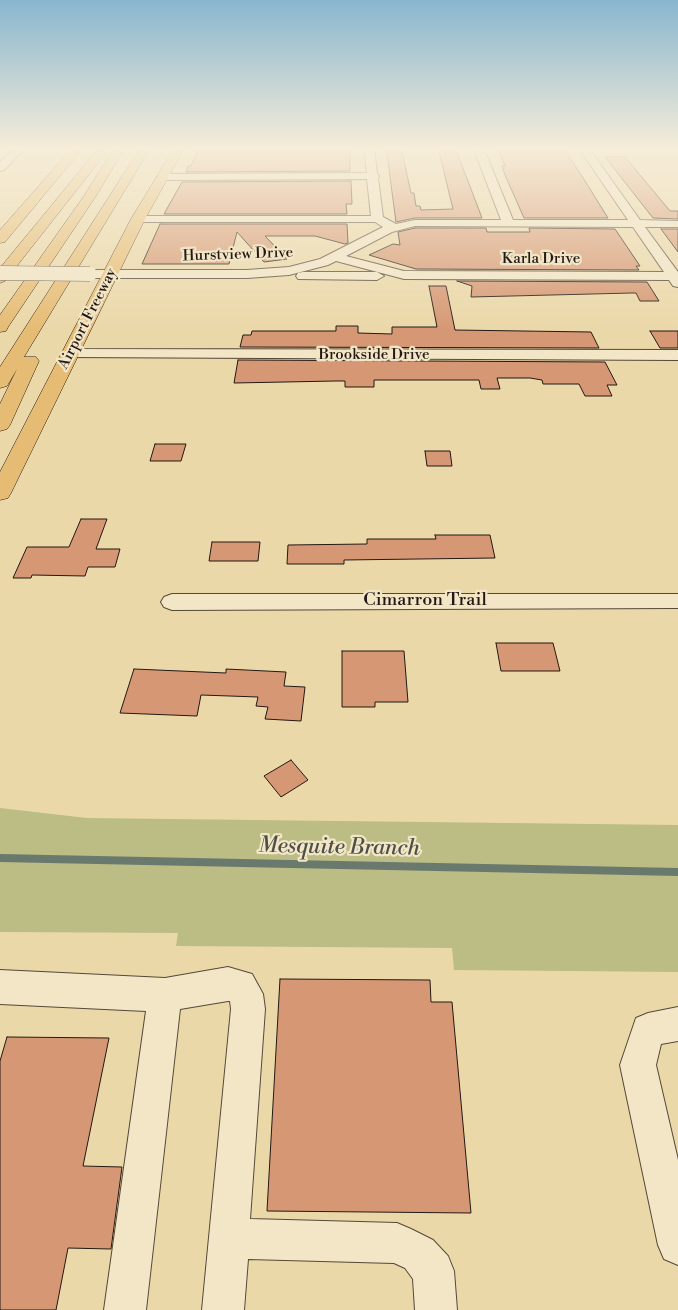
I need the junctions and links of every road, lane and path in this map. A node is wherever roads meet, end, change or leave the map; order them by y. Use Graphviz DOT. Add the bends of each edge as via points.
graph roads {
  1 [pos="27,208"];
  2 [pos="56,208"];
  3 [pos="82,208"];
  4 [pos="108,208"];
  5 [pos="144,208"];
  6 [pos="376,208"];
  7 [pos="502,208"];
  8 [pos="627,208"];
  9 [pos="138,219"];
  10 [pos="377,219"];
  11 [pos="508,223"];
  12 [pos="639,224"];
  13 [pos="678,224"];
  14 [pos="393,227"];
  15 [pos="0,239"];
  16 [pos="336,257"];
  17 [pos="0,273"];
  18 [pos="111,274"];
  19 [pos="404,275"];
  20 [pos="301,276"];
  21 [pos="0,278"];
  22 [pos="676,278"];
  23 [pos="55,295"];
  24 [pos="0,327"];
  25 [pos="69,354"];
  26 [pos="678,355"];
  27 [pos="0,382"];
  28 [pos="0,425"];
  29 [pos="0,493"];
  30 [pos="678,601"];
  31 [pos="172,602"];
  32 [pos="0,986"];
  33 [pos="165,996"];
  34 [pos="678,1024"];
  35 [pos="229,1238"];
  36 [pos="678,1245"];
  37 [pos="125,1310"];
  38 [pos="223,1310"];
  39 [pos="436,1310"];
  1 -- 15 [label="main road"];
  2 -- 21 [label="main road"];
  3 -- 24 [label="main road"];
  4 -- 23 [label="main road"];
  5 -- 9 [label="main road, Airport Freeway"];
  6 -- 10 [label="street"];
  7 -- 11 [label="street"];
  8 -- 12 [label="street"];
  9 -- 10 [label="street"];
  9 -- 18 [label="main road, Airport Freeway"];
  10 -- 14 [label="street"];
  11 -- 12 [label="street, Hurstview Drive"];
  11 -- 14 [label="street, Hurstview Drive" via="438,222"];
  12 -- 13 [label="street, Hurstview Drive"];
  12 -- 22 [label="street"];
  14 -- 16 [label="street, Hurstview Drive"];
  16 -- 18 [label="street, Hurstview Drive" via="313,266 275,273"];
  16 -- 19 [label="street, Karla Drive"];
  17 -- 18 [label="street, Hurstview Drive, bridge"];
  18 -- 25 [label="main road, Airport Freeway"];
  19 -- 20 [label="street, Karla Drive"];
  19 -- 22 [label="street, Karla Drive"];
  23 -- 27 [label="main road"];
  23 -- 28 [label="main road" via="58,311"];
  25 -- 26 [label="street, Brookside Drive"];
  25 -- 29 [label="main road, Airport Freeway"];
  30 -- 31 [label="street, Cimarron Trail"];
  32 -- 33 [label="street"];
  33 -- 35 [label="street" via="228,984 240,986 246,994 248,1009"];
  33 -- 37 [label="street"];
  34 -- 36 [label="street" via="648,1030 638,1065"];
  35 -- 38 [label="street"];
  35 -- 39 [label="street" via="398,1243 419,1254 433,1270"];
}
